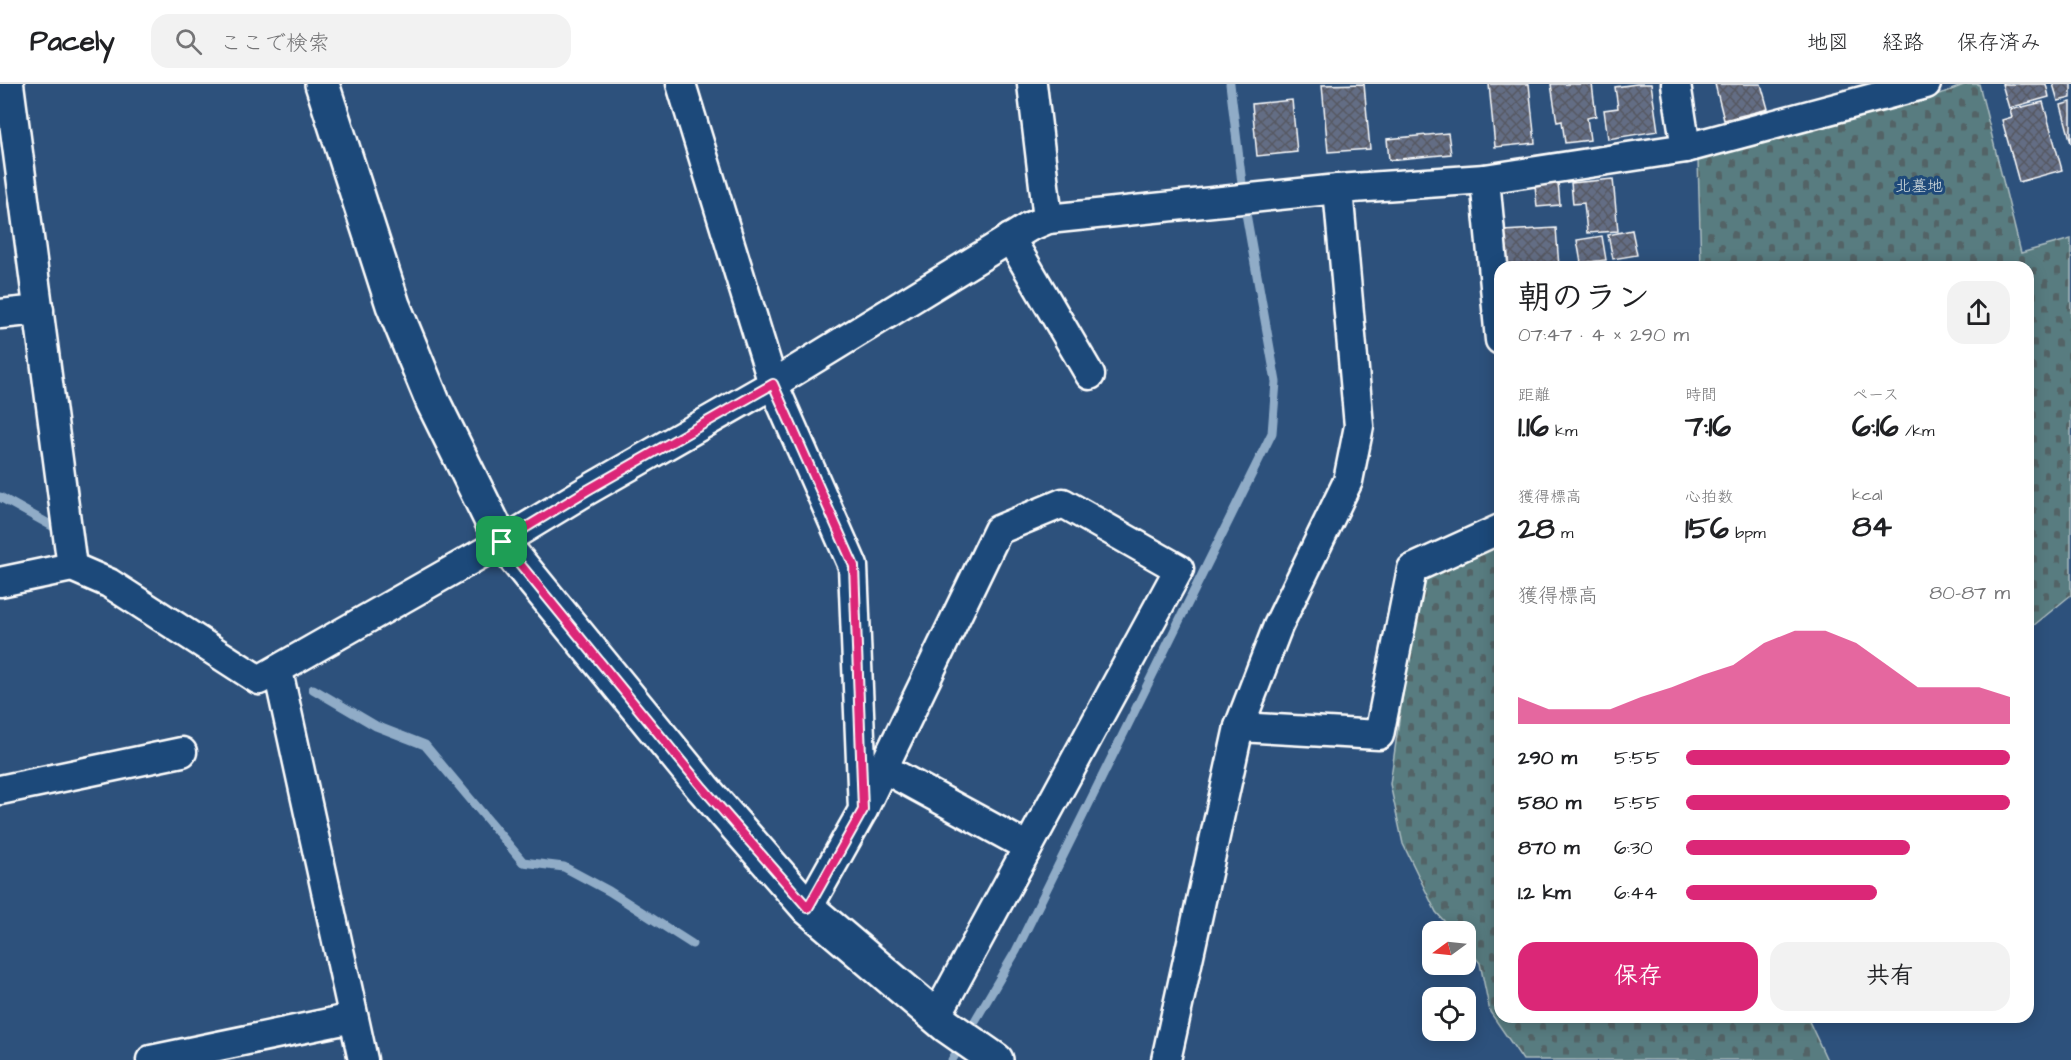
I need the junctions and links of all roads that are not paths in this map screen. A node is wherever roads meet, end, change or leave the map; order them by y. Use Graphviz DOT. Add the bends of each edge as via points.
graph roads {
  1 [pos="9,84"];
  2 [pos="322,84"];
  3 [pos="681,84"];
  4 [pos="1032,84"];
  5 [pos="1676,84"];
  6 [pos="1926,84"];
  7 [pos="1686,148"];
  8 [pos="1485,179"];
  9 [pos="1338,189"];
  10 [pos="1048,219"];
  11 [pos="1010,238"];
  12 [pos="1494,276"];
  13 [pos="39,310"];
  14 [pos="0,314"];
  15 [pos="1090,375"];
  16 [pos="773,384"];
  17 [pos="1494,531"];
  18 [pos="502,542"];
  19 [pos="72,567"];
  20 [pos="0,582"];
  21 [pos="278,671"];
  22 [pos="1239,727"];
  23 [pos="182,752"];
  24 [pos="883,768"];
  25 [pos="0,790"];
  26 [pos="863,810"];
  27 [pos="1028,847"];
  28 [pos="808,908"];
  29 [pos="354,1018"];
  30 [pos="942,1021"];
  31 [pos="151,1060"];
  32 [pos="363,1060"];
  33 [pos="996,1060"];
  34 [pos="1166,1060"];
  1 -- 13 [label="street"];
  2 -- 18 [label="street" via="393,305 433,402"];
  3 -- 16 [label="street"];
  4 -- 10 [label="street"];
  5 -- 7 [label="street"];
  6 -- 7 [label="street"];
  7 -- 8 [label="street"];
  8 -- 9 [label="street"];
  8 -- 12 [label="street"];
  9 -- 10 [label="street"];
  9 -- 22 [label="street" via="1359,426 1348,481 1278,626"];
  10 -- 11 [label="street"];
  11 -- 15 [label="street"];
  11 -- 16 [label="street"];
  13 -- 14 [label="street"];
  13 -- 19 [label="street"];
  16 -- 18 [label="street"];
  16 -- 26 [label="street" via="854,566"];
  17 -- 22 [label="street" via="1412,569 1379,735"];
  18 -- 21 [label="street"];
  18 -- 28 [label="street" via="703,788"];
  19 -- 20 [label="street"];
  19 -- 21 [label="street" via="109,583 259,680"];
  21 -- 29 [label="street"];
  22 -- 34 [label="street"];
  23 -- 25 [label="street"];
  24 -- 26 [label="street"];
  24 -- 27 [label="street"];
  24 -- 27 [label="street" via="998,531 1063,503 1179,569"];
  26 -- 28 [label="street"];
  27 -- 30 [label="street"];
  28 -- 30 [label="street"];
  29 -- 31 [label="street"];
  29 -- 32 [label="street"];
  30 -- 33 [label="street"];
}
